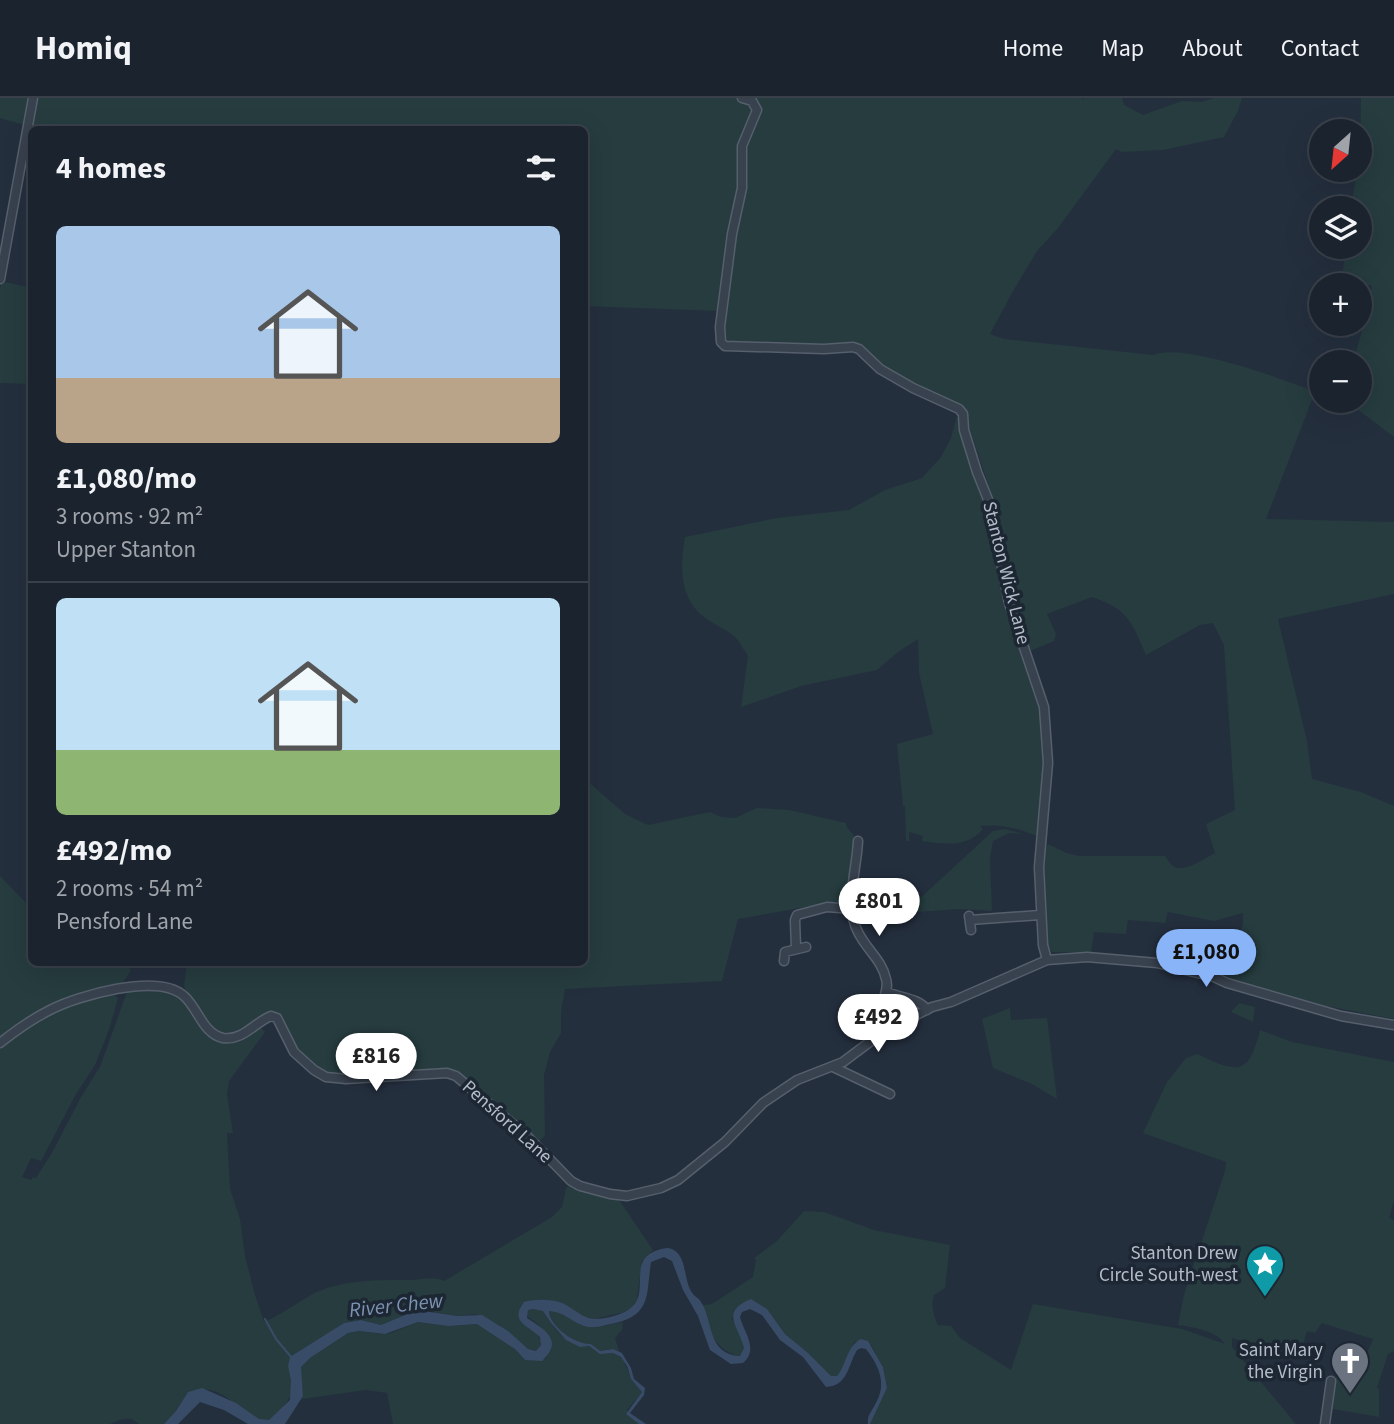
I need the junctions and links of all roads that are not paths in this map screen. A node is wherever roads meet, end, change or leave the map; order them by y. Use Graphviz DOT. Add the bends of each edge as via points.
graph roads {
  1 [pos="33,98"];
  2 [pos="742,98"];
  3 [pos="0,279"];
  4 [pos="859,841"];
  5 [pos="853,909"];
  6 [pos="1040,915"];
  7 [pos="970,922"];
  8 [pos="1048,960"];
  9 [pos="784,961"];
  10 [pos="887,992"];
  11 [pos="927,1010"];
  12 [pos="1394,1025"];
  13 [pos="883,1032"];
  14 [pos="0,1043"];
  15 [pos="833,1067"];
  16 [pos="890,1094"];
  17 [pos="1331,1381"];
  18 [pos="1325,1424"];
  1 -- 3 [label="street"];
  2 -- 6 [label="street, Stanton Wick Lane" via="752,101 757,110 742,146 743,180 732,234 721,342 725,346 853,347 913,388 959,408 989,502 1009,603 1044,707 1048,763 1039,867"];
  4 -- 5 [label="street"];
  5 -- 9 [label="street" via="827,907 797,915 801,948 785,952"];
  5 -- 10 [label="street" via="856,930 883,968"];
  6 -- 7 [label="street"];
  6 -- 8 [label="street, Stanton Wick Lane"];
  8 -- 11 [label="street, Pensford Lane"];
  8 -- 12 [label="street, Pensford Lane" via="1087,957 1157,963 1341,1016"];
  10 -- 11 [label="street" via="917,1001"];
  10 -- 13 [label="street" via="881,1009"];
  11 -- 13 [label="street, Pensford Lane"];
  13 -- 15 [label="street, Pensford Lane"];
  14 -- 15 [label="street, Pensford Lane" via="50,1010 103,992 128,986 172,989 186,997 208,1029 220,1037 242,1035 266,1018 276,1018 294,1052 326,1077 456,1076 571,1181 627,1196 678,1180 763,1103 797,1080"];
  15 -- 16 [label="street"];
  17 -- 18 [label="street"];
}
